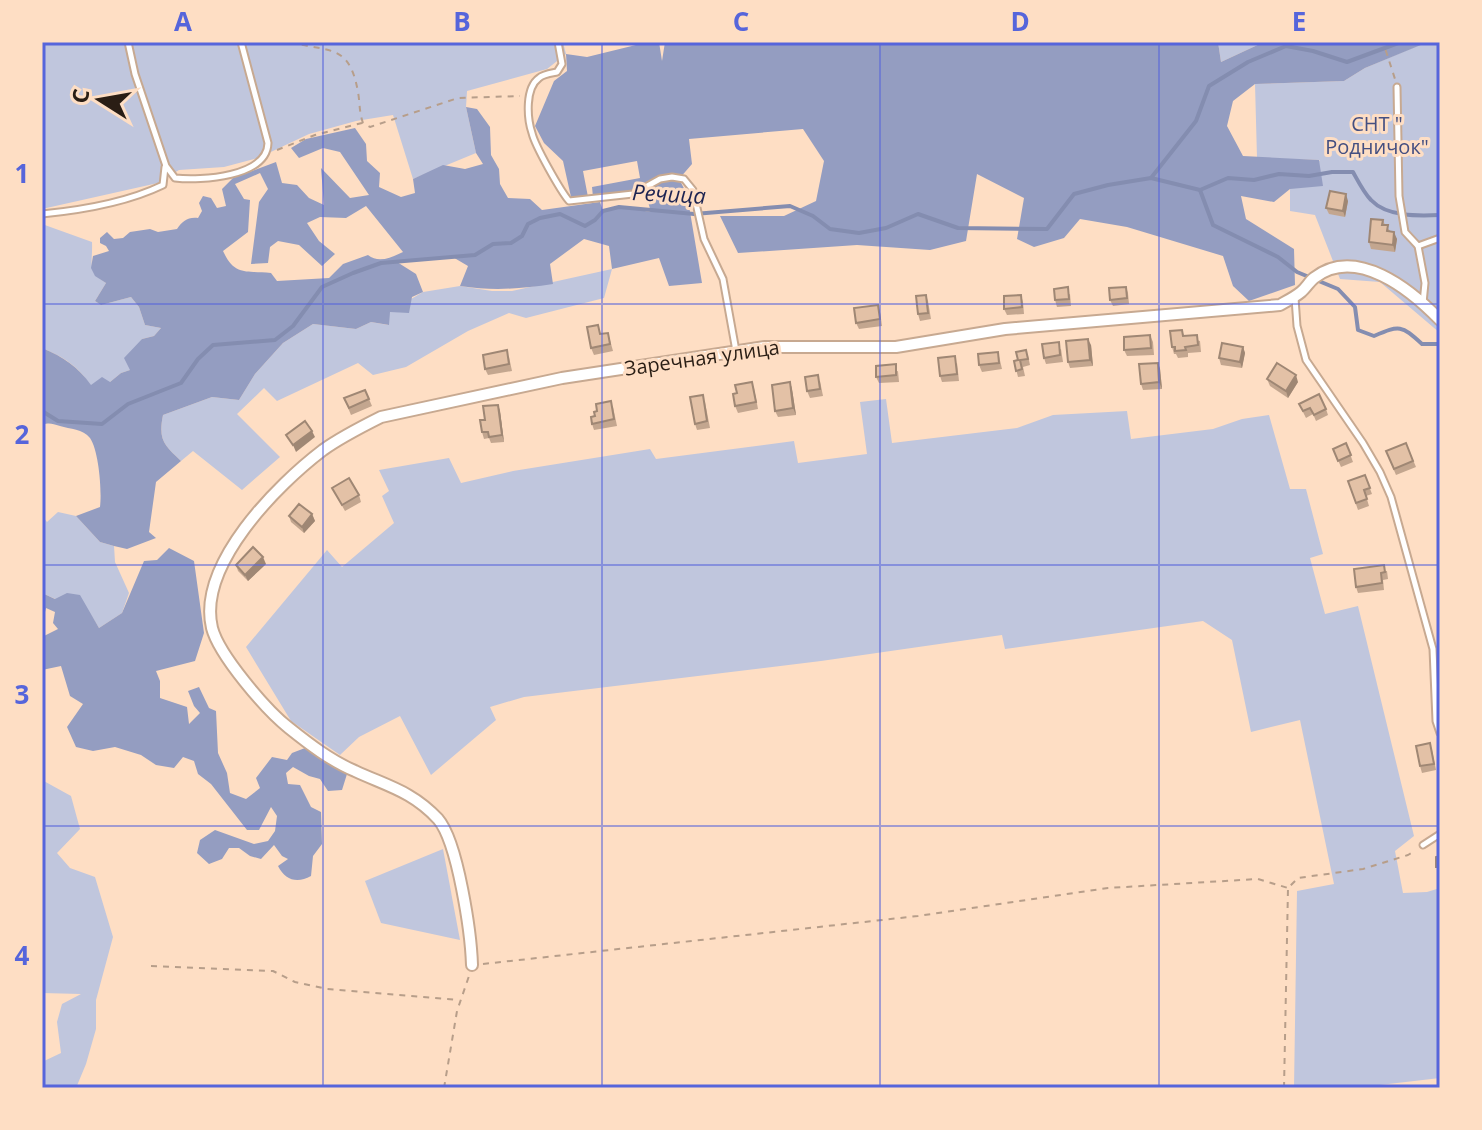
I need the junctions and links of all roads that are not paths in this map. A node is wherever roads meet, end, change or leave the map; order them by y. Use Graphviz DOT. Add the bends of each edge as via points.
graph roads {
  1 [pos="128,42"];
  2 [pos="241,42"];
  3 [pos="558,42"];
  4 [pos="1397,87"];
  5 [pos="166,166"];
  6 [pos="42,214"];
  7 [pos="1440,238"];
  8 [pos="1418,246"];
  9 [pos="1295,296"];
  10 [pos="1423,304"];
  11 [pos="1440,320"];
  12 [pos="736,351"];
  13 [pos="1440,733"];
  14 [pos="1440,834"];
  15 [pos="1423,845"];
  16 [pos="472,965"];
  1 -- 5 [label="lane"];
  2 -- 5 [label="lane" via="268,153 245,170 193,180 175,178"];
  3 -- 12 [label="lane" via="562,64 557,72 540,76 528,106 532,134 560,190 569,201 633,194 646,184 684,179 693,190 704,239 723,279"];
  4 -- 8 [label="lane" via="1399,196 1405,232"];
  5 -- 6 [label="lane" via="163,185 148,192 84,210"];
  7 -- 8 [label="lane"];
  8 -- 10 [label="lane"];
  9 -- 10 [label="street" via="1315,277 1341,267 1366,268 1393,280"];
  9 -- 12 [label="street, Заречная улица" via="1280,305 1005,329 896,347"];
  9 -- 13 [label="lane" via="1306,360 1363,443 1391,497 1433,649"];
  10 -- 11 [label="street"];
  12 -- 16 [label="street, Заречная улица" via="562,378 381,417 322,451 281,489 222,561 212,594 212,627 224,655 286,726 355,771 417,800 440,821 454,856"];
  14 -- 15 [label="lane"];
}
